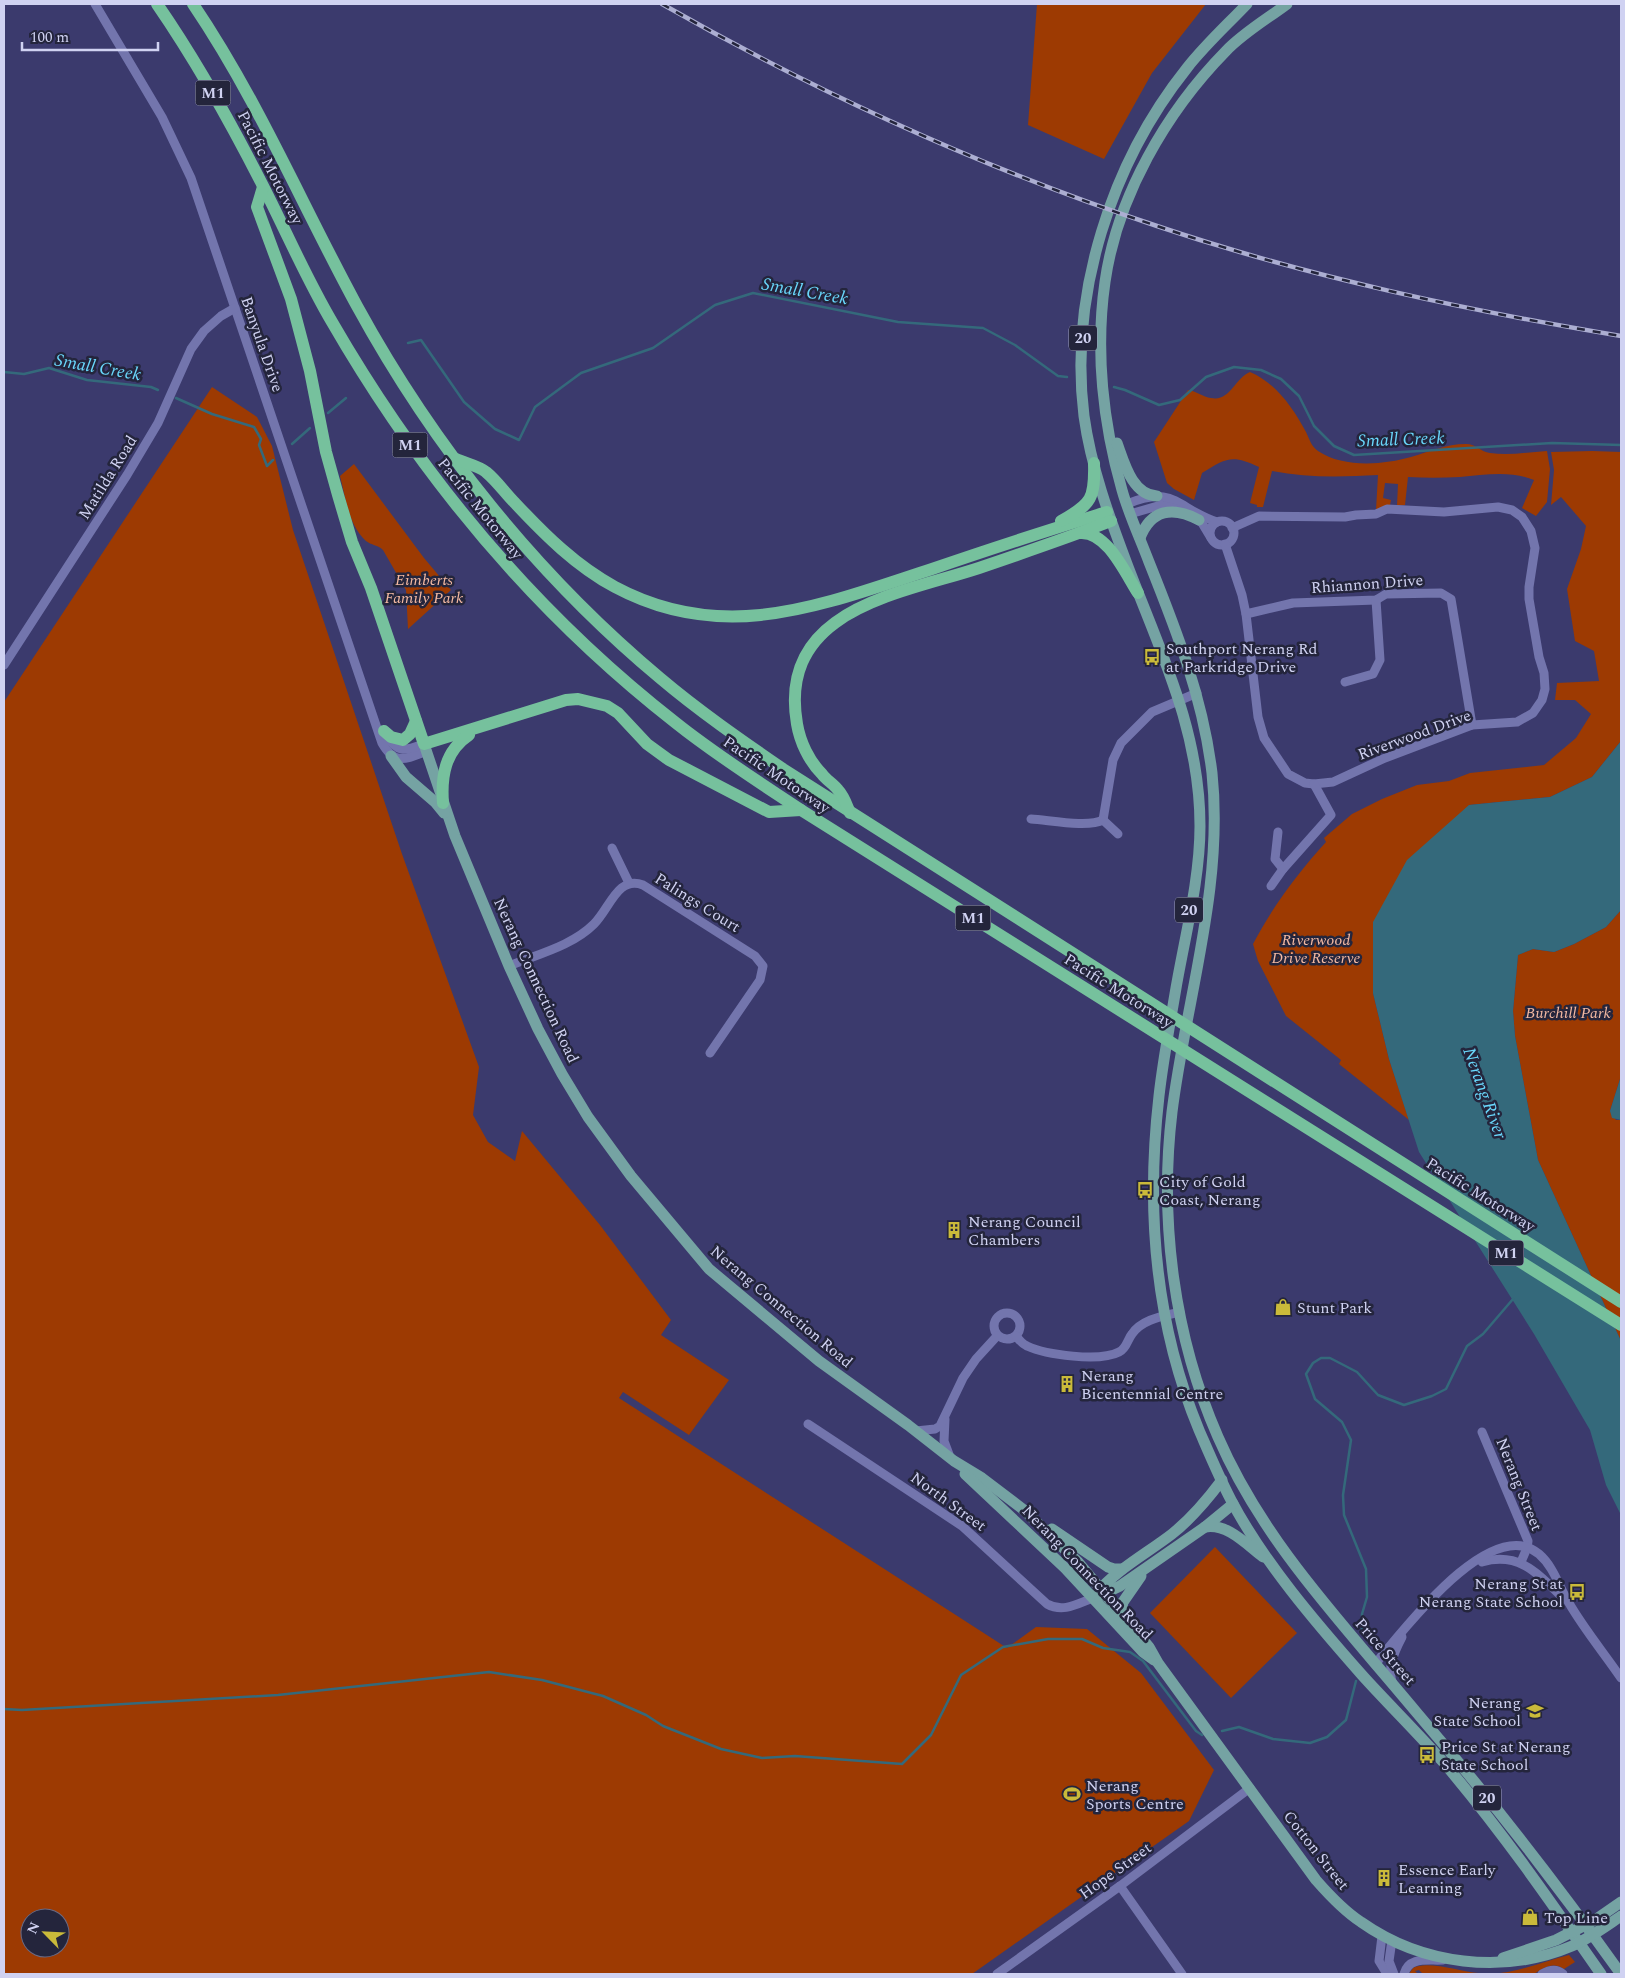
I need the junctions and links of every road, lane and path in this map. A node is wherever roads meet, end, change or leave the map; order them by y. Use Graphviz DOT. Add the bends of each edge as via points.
graph roads {
  1 [pos="95,4"];
  2 [pos="157,4"];
  3 [pos="193,4"];
  4 [pos="1247,4"];
  5 [pos="1287,4"];
  6 [pos="263,187"];
  7 [pos="234,308"];
  8 [pos="1107,415"];
  9 [pos="453,458"];
  10 [pos="1094,463"];
  11 [pos="1157,496"];
  12 [pos="1129,509"];
  13 [pos="1109,517"];
  14 [pos="1199,520"];
  15 [pos="1217,522"];
  16 [pos="1232,528"];
  17 [pos="1044,531"];
  18 [pos="1080,533"];
  19 [pos="1140,538"];
  20 [pos="1211,538"];
  21 [pos="1225,544"];
  22 [pos="1138,593"];
  23 [pos="1376,600"];
  24 [pos="1246,614"];
  25 [pos="4,665"];
  26 [pos="1345,682"];
  27 [pos="1197,693"];
  28 [pos="1179,700"];
  29 [pos="370,708"];
  30 [pos="416,721"];
  31 [pos="1472,725"];
  32 [pos="485,726"];
  33 [pos="384,731"];
  34 [pos="469,735"];
  35 [pos="425,748"];
  36 [pos="391,756"];
  37 [pos="1314,784"];
  38 [pos="444,803"];
  39 [pos="802,810"];
  40 [pos="850,813"];
  41 [pos="1031,819"];
  42 [pos="1103,820"];
  43 [pos="450,822"];
  44 [pos="1278,832"];
  45 [pos="1118,834"];
  46 [pos="612,848"];
  47 [pos="1283,869"];
  48 [pos="629,883"];
  49 [pos="1272,886"];
  50 [pos="509,966"];
  51 [pos="710,1052"];
  52 [pos="1621,1302"];
  53 [pos="1180,1312"];
  54 [pos="1164,1316"];
  55 [pos="1621,1325"];
  56 [pos="997,1336"];
  57 [pos="1016,1336"];
  58 [pos="945,1419"];
  59 [pos="808,1424"];
  60 [pos="916,1431"];
  61 [pos="1482,1432"];
  62 [pos="952,1460"];
  63 [pos="1234,1472"];
  64 [pos="1222,1480"];
  65 [pos="1233,1504"];
  66 [pos="1024,1510"];
  67 [pos="1204,1527"];
  68 [pos="1527,1548"];
  69 [pos="1521,1562"];
  70 [pos="1272,1564"];
  71 [pos="1150,1565"];
  72 [pos="1122,1569"];
  73 [pos="1466,1569"];
  74 [pos="1100,1593"];
  75 [pos="1568,1602"];
  76 [pos="1122,1612"];
  77 [pos="1409,1624"];
  78 [pos="1158,1663"];
  79 [pos="1376,1664"];
  80 [pos="1621,1678"];
  81 [pos="1393,1684"];
  82 [pos="1398,1714"];
  83 [pos="1250,1788"];
  84 [pos="1120,1886"];
  85 [pos="1621,1902"];
  86 [pos="1621,1916"];
  87 [pos="1586,1925"];
  88 [pos="1572,1932"];
  89 [pos="1593,1935"];
  90 [pos="1387,1938"];
  91 [pos="1579,1943"];
  92 [pos="1450,1959"];
  93 [pos="1485,1963"];
  94 [pos="997,1974"];
  95 [pos="1182,1974"];
  96 [pos="1388,1974"];
  97 [pos="1394,1974"];
  98 [pos="1404,1974"];
  99 [pos="1542,1974"];
  100 [pos="1563,1974"];
  101 [pos="1601,1974"];
  102 [pos="1621,1974"];
  1 -- 7 [label="street, Banyula Drive" via="162,117 190,178"];
  2 -- 6 [label="highway, Pacific Motorway / M1" via="196,63"];
  3 -- 9 [label="highway, Pacific Motorway / M1" via="238,73 353,298 401,382"];
  4 -- 10 [label="main road, 20" via="1204,48 1166,98 1126,166 1107,214 1089,284 1082,361 1084,416"];
  5 -- 8 [label="main road, 20" via="1229,46 1166,126 1138,178 1120,222 1104,287 1100,361"];
  6 -- 30 [label="highway" via="257,207 291,299 326,452 352,542 364,568"];
  6 -- 39 [label="highway, Pacific Motorway / M1" via="330,318 370,385 408,443 480,535 554,615 608,666 698,740"];
  7 -- 25 [label="street, Matilda Road" via="204,331 192,349 153,430"];
  7 -- 29 [label="street, Banyula Drive"];
  8 -- 11 [label="main road" via="1130,476 1144,493"];
  8 -- 12 [label="main road, 20" via="1112,449"];
  9 -- 17 [label="highway" via="485,471 546,535 593,575 643,600 703,615 762,616 816,606"];
  9 -- 40 [label="highway, Pacific Motorway / M1" via="544,567 620,643 726,730"];
  10 -- 13 [label="main road, 20"];
  10 -- 17 [label="highway" via="1094,486 1088,501 1076,513"];
  11 -- 12 [label="street" via="1143,498"];
  11 -- 15 [label="street" via="1176,500"];
  12 -- 13 [label="main road"];
  12 -- 14 [label="street" via="1164,505"];
  12 -- 19 [label="main road, 20"];
  13 -- 17 [label="highway"];
  13 -- 18 [label="highway"];
  13 -- 22 [label="main road, 20"];
  14 -- 19 [label="main road" via="1184,514 1154,516"];
  14 -- 20 [label="street"];
  15 -- 16 [label="street" via="1226,522"];
  15 -- 20 [label="street" via="1211,529"];
  16 -- 21 [label="street" via="1233,537"];
  16 -- 31 [label="street, Riverwood Drive" via="1259,516 1345,517 1376,514 1387,509 1444,512 1498,507 1512,510 1522,517 1531,531 1535,548 1529,600 1545,689 1533,713 1517,722"];
  18 -- 22 [label="highway" via="1091,534 1104,542"];
  18 -- 40 [label="highway" via="872,601 844,615 820,635 800,672 795,698 797,724 811,760 839,790"];
  19 -- 27 [label="main road, 20"];
  20 -- 21 [label="street" via="1216,544"];
  21 -- 24 [label="street"];
  22 -- 28 [label="main road, 20"];
  23 -- 24 [label="street, Rhiannon Drive" via="1293,603"];
  23 -- 26 [label="street" via="1380,660 1373,674"];
  23 -- 31 [label="street, Rhiannon Drive" via="1386,594 1441,593 1451,599"];
  24 -- 37 [label="street" via="1258,717 1264,738 1288,774"];
  27 -- 28 [label="street"];
  27 -- 53 [label="main road, 20" via="1212,775 1213,860 1172,1115 1168,1218"];
  28 -- 42 [label="street" via="1152,712 1120,743 1113,760"];
  28 -- 54 [label="main road, 20" via="1193,748 1200,828 1196,870 1159,1090 1154,1151 1154,1235"];
  29 -- 33 [label="street, Banyula Drive"];
  29 -- 36 [label="street, Banyula Drive" via="382,743"];
  30 -- 33 [label="highway" via="406,739 391,737"];
  30 -- 35 [label="highway"];
  31 -- 37 [label="street, Riverwood Drive" via="1384,758 1332,782"];
  32 -- 34 [label="highway"];
  32 -- 35 [label="highway"];
  32 -- 39 [label="highway" via="566,700 592,702 618,713 647,744 669,760 769,812"];
  33 -- 35 [label="street, Banyula Drive" via="392,744 400,749"];
  34 -- 35 [label="highway"];
  34 -- 38 [label="highway" via="455,747 446,764"];
  35 -- 36 [label="street" via="407,758"];
  35 -- 38 [label="main road, Nerang Connection Road"];
  36 -- 43 [label="main road" via="406,777 435,802"];
  37 -- 47 [label="street" via="1331,815"];
  38 -- 43 [label="main road, Nerang Connection Road"];
  39 -- 55 [label="highway, Pacific Motorway / M1"];
  40 -- 52 [label="highway, Pacific Motorway / M1"];
  41 -- 42 [label="street" via="1081,823"];
  42 -- 45 [label="street"];
  43 -- 50 [label="main road, Nerang Connection Road"];
  44 -- 47 [label="street" via="1274,860"];
  46 -- 48 [label="street"];
  47 -- 49 [label="street"];
  48 -- 50 [label="street, Palings Court" via="623,885 601,917 582,936"];
  48 -- 51 [label="street, Palings Court" via="643,885 755,956 762,966 760,980"];
  50 -- 60 [label="main road, Nerang Connection Road" via="538,1029 588,1117 631,1176 708,1269 819,1361"];
  53 -- 54 [label="street"];
  53 -- 63 [label="main road, 20" via="1196,1380"];
  54 -- 57 [label="street" via="1138,1327 1131,1334 1126,1348 1106,1356 1080,1356 1034,1349"];
  54 -- 64 [label="main road, 20" via="1186,1396"];
  56 -- 57 [label="street" via="1010,1339"];
  56 -- 57 [label="street" via="993,1327 996,1317 1010,1312 1020,1322"];
  56 -- 58 [label="street" via="963,1378"];
  58 -- 60 [label="street" via="937,1428"];
  58 -- 62 [label="street" via="944,1441"];
  59 -- 74 [label="street, North Street" via="962,1526 1047,1604 1064,1608"];
  60 -- 62 [label="main road, Nerang Connection Road"];
  61 -- 68 [label="street, Nerang Street" via="1528,1541"];
  62 -- 66 [label="main road, Nerang Connection Road"];
  62 -- 74 [label="main road, Nerang Connection Road" via="1037,1540"];
  63 -- 65 [label="main road" via="1237,1491"];
  63 -- 79 [label="main road, Price Street / 20" via="1274,1539 1324,1605"];
  64 -- 65 [label="main road, 20"];
  64 -- 72 [label="main road, North Street" via="1182,1525"];
  65 -- 67 [label="main road, North Street"];
  65 -- 70 [label="main road, 20"];
  66 -- 72 [label="main road" via="1108,1567"];
  66 -- 74 [label="main road, Nerang Connection Road" via="1069,1552"];
  67 -- 70 [label="main road" via="1212,1525 1228,1531"];
  67 -- 71 [label="main road, North Street"];
  68 -- 69 [label="street, Nerang Street"];
  68 -- 73 [label="street" via="1506,1546"];
  68 -- 75 [label="street, Nerang Street" via="1540,1554 1554,1573"];
  69 -- 73 [label="street" via="1494,1559"];
  69 -- 75 [label="street, Nerang Street"];
  70 -- 82 [label="main road, Price Street / 20" via="1316,1622"];
  71 -- 74 [label="main road, North Street" via="1120,1586"];
  71 -- 76 [label="main road" via="1126,1596"];
  72 -- 74 [label="main road, North Street"];
  73 -- 77 [label="street" via="1432,1597"];
  74 -- 76 [label="main road, Nerang Connection Road"];
  74 -- 78 [label="main road, Nerang Connection Road" via="1143,1652"];
  75 -- 80 [label="street, Nerang Street"];
  76 -- 78 [label="main road, Nerang Connection Road"];
  77 -- 79 [label="street"];
  77 -- 81 [label="street" via="1391,1666"];
  78 -- 83 [label="main road, Nerang Connection Road"];
  79 -- 81 [label="main road, Price Street / 20"];
  79 -- 82 [label="main road" via="1376,1678"];
  81 -- 87 [label="main road, Price Street / 20"];
  82 -- 88 [label="main road, Price Street / 20" via="1472,1797"];
  83 -- 84 [label="street, Hope Street"];
  83 -- 90 [label="main road, Cotton Street" via="1327,1893 1355,1918"];
  84 -- 94 [label="street, Hope Street"];
  84 -- 95 [label="street"];
  85 -- 87 [label="main road"];
  86 -- 89 [label="main road"];
  87 -- 88 [label="main road"];
  87 -- 89 [label="main road, Price Street / 20"];
  88 -- 91 [label="main road, Price Street"];
  88 -- 93 [label="main road" via="1543,1946"];
  89 -- 91 [label="main road"];
  89 -- 102 [label="main road, Price Street"];
  90 -- 92 [label="main road, Cotton Street"];
  90 -- 96 [label="street" via="1379,1961"];
  90 -- 97 [label="street"];
  91 -- 93 [label="main road" via="1528,1960"];
  91 -- 101 [label="main road, Price Street"];
  92 -- 93 [label="main road, Cotton Street"];
  92 -- 98 [label="street" via="1416,1961"];
  99 -- 100 [label="street" via="1552,1970"];
}
